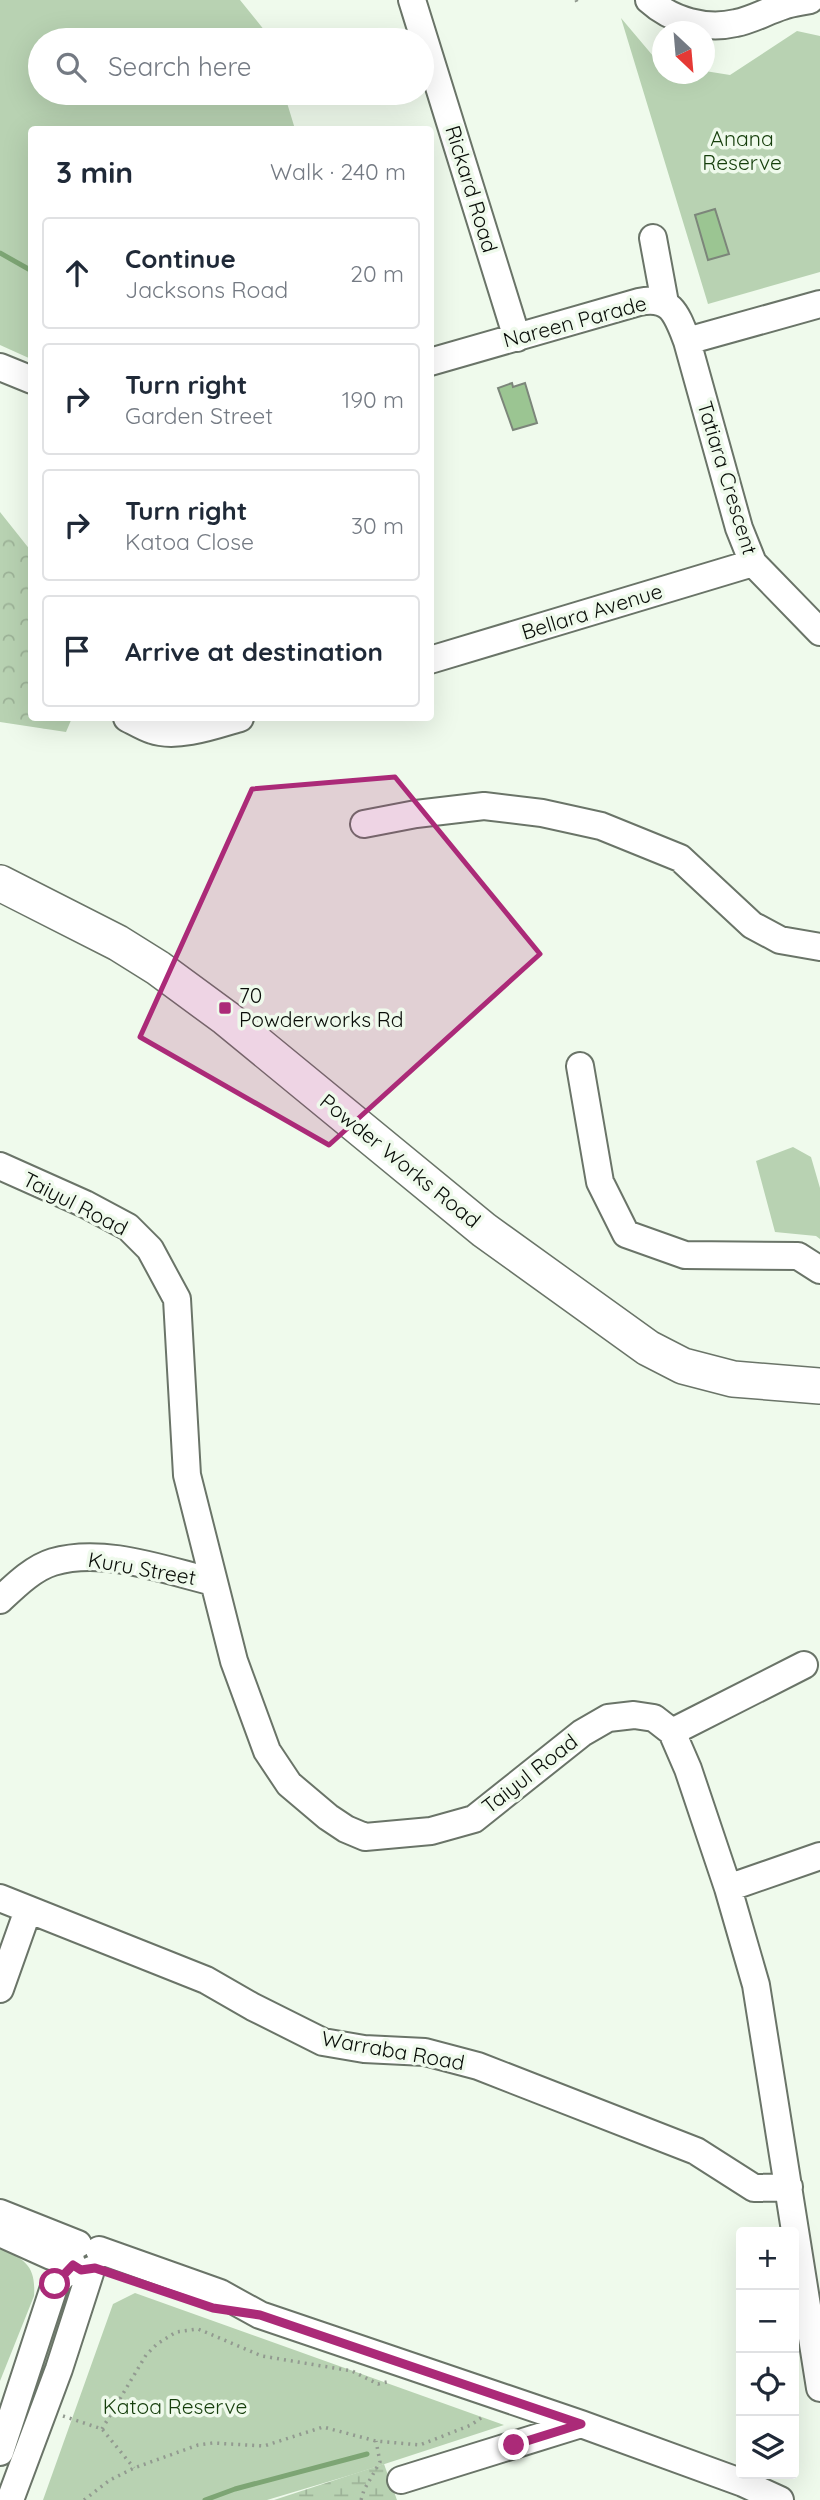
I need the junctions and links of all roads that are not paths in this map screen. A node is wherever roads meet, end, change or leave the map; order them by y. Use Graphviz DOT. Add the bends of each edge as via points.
graph roads {
  1 [pos="412,0"];
  2 [pos="649,0"];
  3 [pos="810,0"];
  4 [pos="421,28"];
  5 [pos="434,71"];
  6 [pos="653,238"];
  7 [pos="665,303"];
  8 [pos="820,303"];
  9 [pos="517,338"];
  10 [pos="687,341"];
  11 [pos="434,361"];
  12 [pos="0,367"];
  13 [pos="28,378"];
  14 [pos="753,563"];
  15 [pos="820,632"];
  16 [pos="434,659"];
  17 [pos="133,721"];
  18 [pos="230,721"];
  19 [pos="364,824"];
  20 [pos="0,883"];
  21 [pos="820,947"];
  22 [pos="580,1066"];
  23 [pos="0,1166"];
  24 [pos="820,1270"];
  25 [pos="820,1386"];
  26 [pos="214,1582"];
  27 [pos="0,1600"];
  28 [pos="804,1665"];
  29 [pos="672,1732"];
  30 [pos="820,1856"];
  31 [pos="728,1888"];
  32 [pos="0,1898"];
  33 [pos="28,1910"];
  34 [pos="0,1989"];
  35 [pos="789,2187"];
  36 [pos="0,2213"];
  37 [pos="0,2233"];
  38 [pos="80,2259"];
  39 [pos="820,2388"];
  40 [pos="581,2424"];
  41 [pos="0,2452"];
  42 [pos="401,2480"];
  43 [pos="10,2500"];
  44 [pos="780,2500"];
  1 -- 4 [label="street, Rickard Road"];
  2 -- 3 [label="street" via="671,16 717,26"];
  5 -- 9 [label="street, Rickard Road"];
  6 -- 7 [label="street"];
  7 -- 9 [label="street, Nareen Parade" via="639,302"];
  7 -- 10 [label="street, Nareen Parade"];
  8 -- 10 [label="street"];
  9 -- 11 [label="street, Nareen Parade"];
  10 -- 14 [label="street, Tatiara Crescent"];
  12 -- 13 [label="street"];
  14 -- 15 [label="street, Tatiara Crescent"];
  14 -- 16 [label="street, Bellara Avenue"];
  17 -- 18 [label="street" via="154,731 180,732"];
  19 -- 21 [label="street" via="485,806 601,826 680,858 752,925 780,940"];
  20 -- 25 [label="main road, Powder Works Road" via="158,968 226,1018 484,1230 648,1348 683,1366 733,1379"];
  22 -- 24 [label="street" via="600,1182 626,1234 685,1255 798,1256"];
  23 -- 26 [label="street, Taiyul Road" via="128,1227 150,1249 177,1299 187,1475"];
  26 -- 27 [label="street, Kuru Street" via="118,1560 77,1558 50,1563"];
  26 -- 29 [label="street, Taiyul Road" via="234,1661 267,1751 289,1784 328,1817 365,1837 431,1831 474,1819 582,1733 608,1718 654,1718"];
  28 -- 29 [label="street"];
  29 -- 31 [label="street"];
  30 -- 31 [label="street"];
  31 -- 35 [label="street" via="756,1985"];
  32 -- 33 [label="street, Warraba Road"];
  33 -- 34 [label="street"];
  33 -- 35 [label="street, Warraba Road" via="206,1980 323,2042 425,2052 478,2066 696,2151 754,2188"];
  35 -- 39 [label="street"];
  36 -- 38 [label="street"];
  37 -- 38 [label="street"];
  38 -- 40 [label="street" via="213,2308 260,2315"];
  38 -- 41 [label="street" via="55,2284"];
  38 -- 43 [label="street" via="56,2379"];
  40 -- 42 [label="street"];
  40 -- 44 [label="street"];
}
